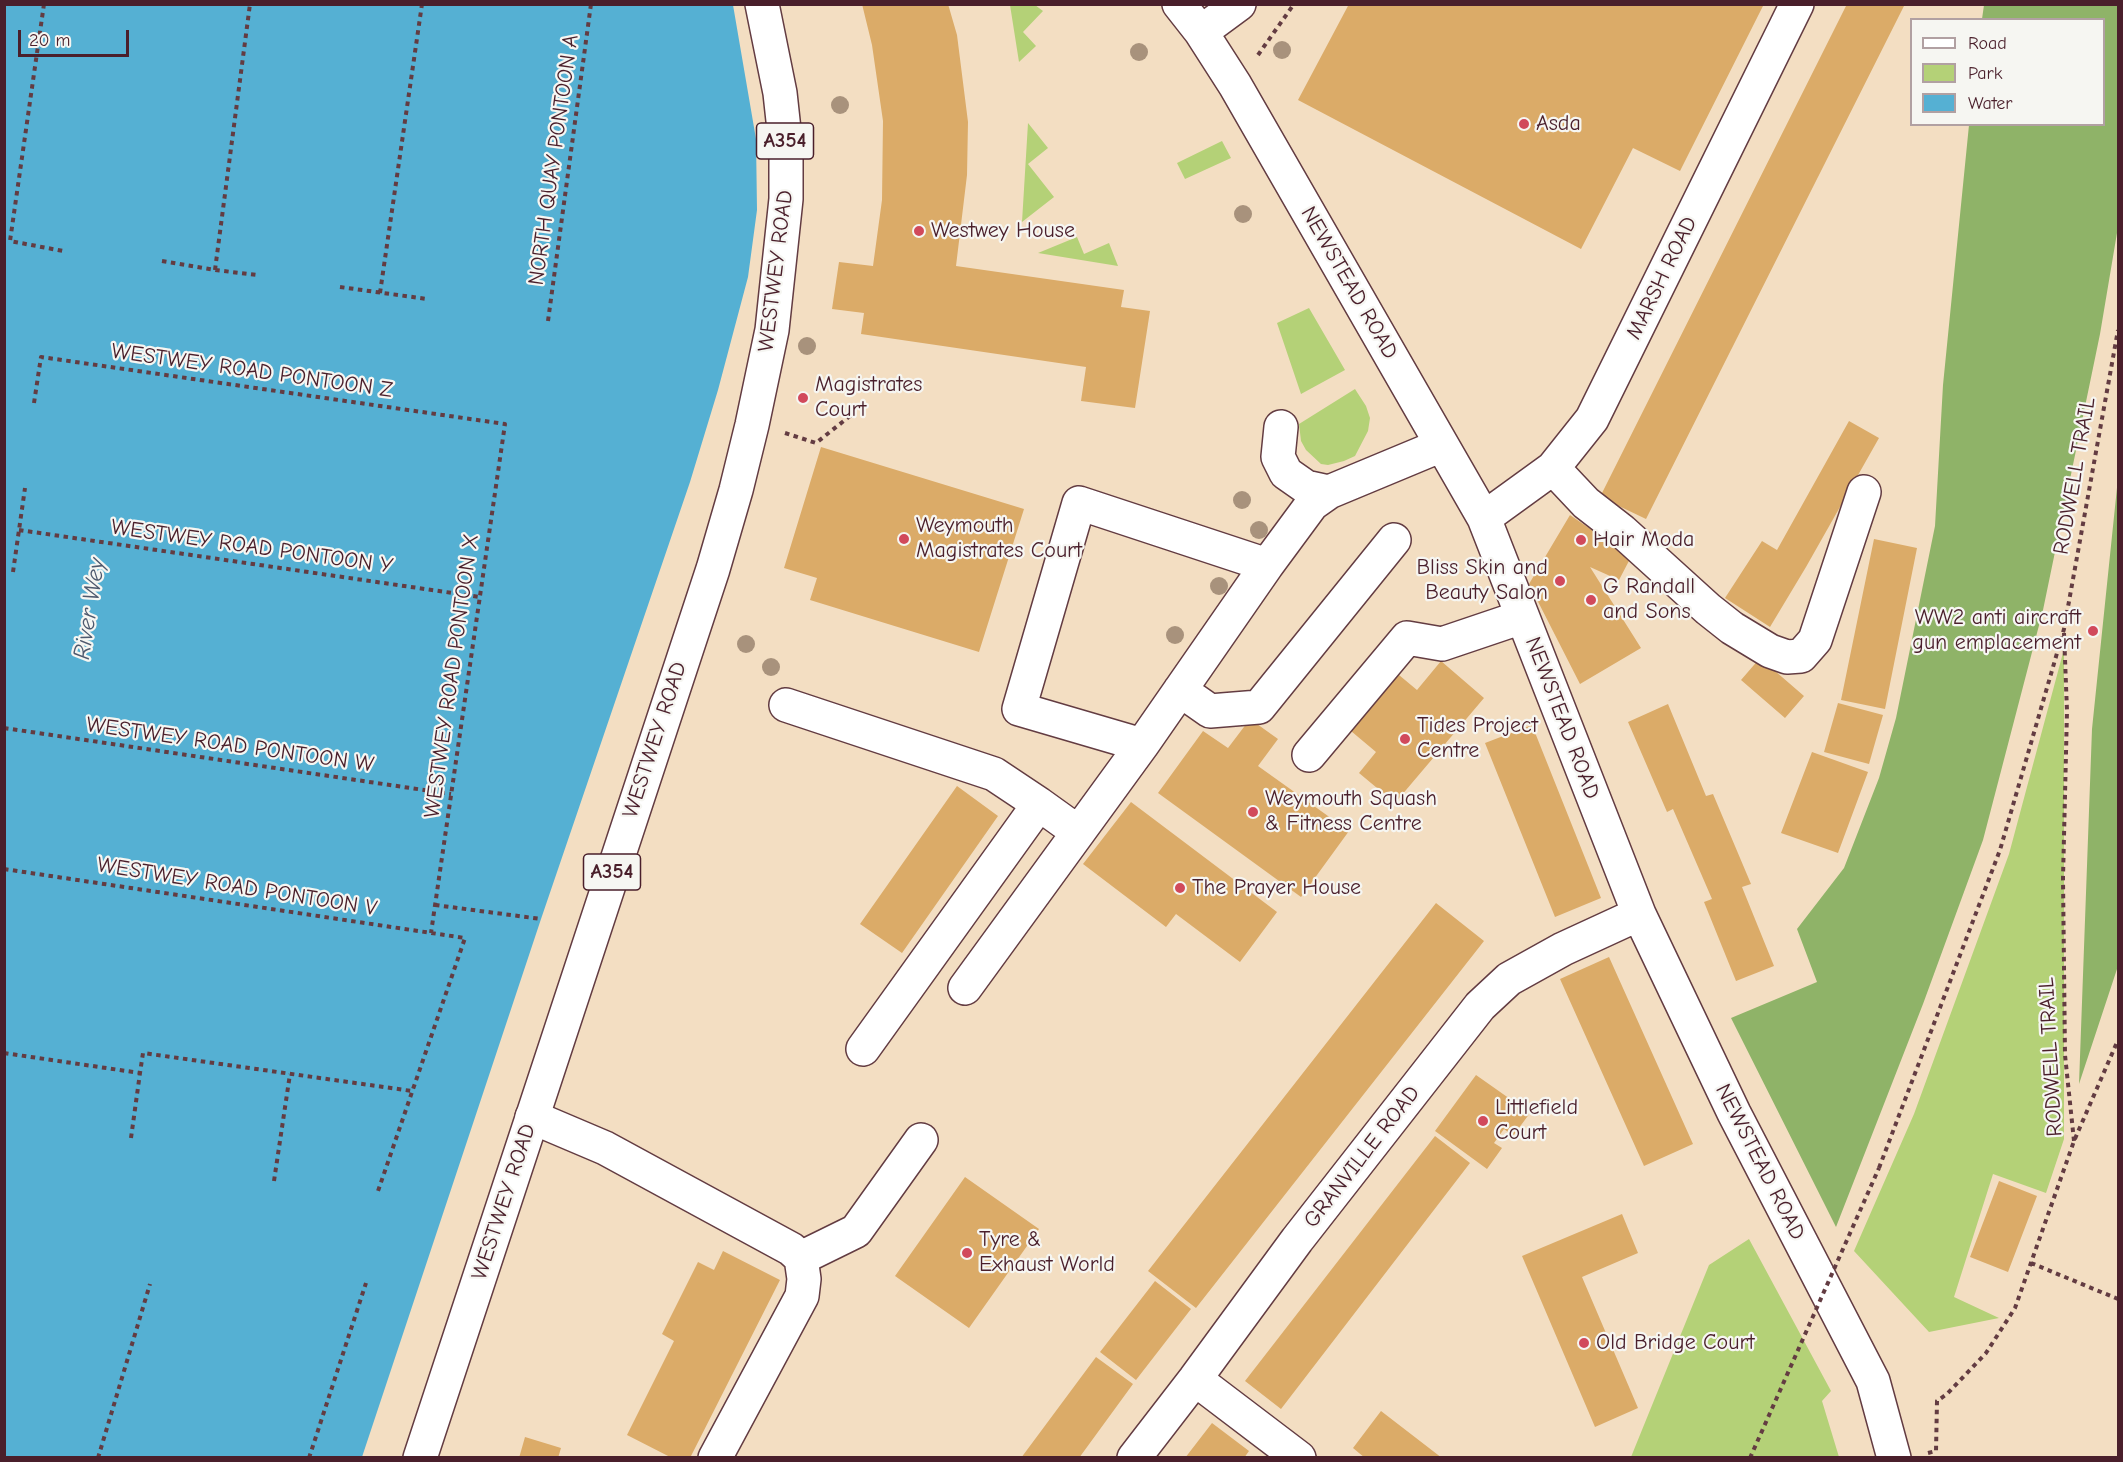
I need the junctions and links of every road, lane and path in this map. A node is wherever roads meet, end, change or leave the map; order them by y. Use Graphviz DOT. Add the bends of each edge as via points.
graph roads {
  1 [pos="44,4"];
  2 [pos="250,4"];
  3 [pos="422,4"];
  4 [pos="591,4"];
  5 [pos="762,4"];
  6 [pos="1179,4"];
  7 [pos="1239,4"];
  8 [pos="1294,4"];
  9 [pos="1797,4"];
  10 [pos="1201,32"];
  11 [pos="1235,85"];
  12 [pos="63,251"];
  13 [pos="162,261"];
  14 [pos="215,270"];
  15 [pos="257,275"];
  16 [pos="340,286"];
  17 [pos="380,293"];
  18 [pos="426,299"];
  19 [pos="548,321"];
  20 [pos="2118,330"];
  21 [pos="34,403"];
  22 [pos="855,412"];
  23 [pos="505,424"];
  24 [pos="1281,427"];
  25 [pos="786,434"];
  26 [pos="1442,445"];
  27 [pos="1553,468"];
  28 [pos="25,488"];
  29 [pos="1329,492"];
  30 [pos="1864,492"];
  31 [pos="1484,518"];
  32 [pos="19,530"];
  33 [pos="1394,540"];
  34 [pos="1267,565"];
  35 [pos="13,572"];
  36 [pos="480,597"];
  37 [pos="1522,617"];
  38 [pos="2064,629"];
  39 [pos="1180,690"];
  40 [pos="786,705"];
  41 [pos="4,728"];
  42 [pos="1142,745"];
  43 [pos="1309,755"];
  44 [pos="452,794"];
  45 [pos="1039,804"];
  46 [pos="1078,832"];
  47 [pos="4,869"];
  48 [pos="435,905"];
  49 [pos="1639,914"];
  50 [pos="541,919"];
  51 [pos="431,933"];
  52 [pos="965,988"];
  53 [pos="2118,1040"];
  54 [pos="863,1049"];
  55 [pos="4,1053"];
  56 [pos="140,1073"];
  57 [pos="290,1074"];
  58 [pos="412,1091"];
  59 [pos="532,1117"];
  60 [pos="131,1138"];
  61 [pos="921,1140"];
  62 [pos="2074,1141"];
  63 [pos="274,1181"];
  64 [pos="378,1191"];
  65 [pos="801,1258"];
  66 [pos="2031,1263"];
  67 [pos="366,1283"];
  68 [pos="150,1284"];
  69 [pos="2118,1299"];
  70 [pos="1195,1378"];
  71 [pos="1926,1454"];
  72 [pos="98,1458"];
  73 [pos="309,1458"];
  74 [pos="420,1458"];
  75 [pos="716,1458"];
  76 [pos="1134,1458"];
  77 [pos="1299,1458"];
  78 [pos="1750,1458"];
  79 [pos="1894,1458"];
  1 -- 12 [label="path" via="9,241"];
  2 -- 14 [label="path"];
  3 -- 17 [label="path"];
  4 -- 19 [label="path, NORTH QUAY PONTOON A"];
  5 -- 59 [label="main road, WESTWEY ROAD / A354" via="780,93 786,148 781,261 764,372 713,569"];
  6 -- 10 [label="main road, NEWSTEAD ROAD"];
  7 -- 10 [label="main road"];
  8 -- 11 [label="path"];
  9 -- 27 [label="main road, MARSH ROAD" via="1592,419"];
  10 -- 11 [label="main road, NEWSTEAD ROAD"];
  11 -- 26 [label="main road, NEWSTEAD ROAD"];
  13 -- 14 [label="path"];
  14 -- 15 [label="path"];
  16 -- 17 [label="path"];
  17 -- 18 [label="path"];
  20 -- 38 [label="path, RODWELL TRAIL"];
  21 -- 23 [label="path, WESTWEY ROAD PONTOON Z" via="41,357"];
  22 -- 25 [label="path" via="816,442"];
  23 -- 36 [label="path, WESTWEY ROAD PONTOON X"];
  24 -- 29 [label="main road" via="1278,457 1286,473 1306,487"];
  26 -- 29 [label="main road"];
  26 -- 31 [label="main road, NEWSTEAD ROAD"];
  27 -- 30 [label="main road" via="1586,503 1708,609 1732,628 1787,657 1801,656 1815,640"];
  27 -- 31 [label="main road, MARSH ROAD"];
  28 -- 32 [label="path"];
  29 -- 34 [label="main road" via="1312,504"];
  31 -- 37 [label="main road, NEWSTEAD ROAD"];
  32 -- 35 [label="path"];
  32 -- 36 [label="path, WESTWEY ROAD PONTOON Y"];
  33 -- 39 [label="main road" via="1259,707 1210,711"];
  34 -- 39 [label="main road"];
  34 -- 42 [label="main road" via="1079,503 1019,709"];
  36 -- 44 [label="path, WESTWEY ROAD PONTOON X"];
  37 -- 43 [label="main road" via="1442,644 1407,638"];
  37 -- 49 [label="main road, NEWSTEAD ROAD"];
  38 -- 62 [label="path, RODWELL TRAIL" via="2064,1055"];
  38 -- 78 [label="path, RODWELL TRAIL, bridge" via="2000,850 1879,1168"];
  39 -- 42 [label="main road"];
  40 -- 45 [label="main road" via="994,774"];
  41 -- 44 [label="path, WESTWEY ROAD PONTOON W"];
  42 -- 46 [label="main road"];
  44 -- 48 [label="path, WESTWEY ROAD PONTOON X"];
  45 -- 46 [label="main road"];
  45 -- 54 [label="main road"];
  46 -- 52 [label="main road"];
  47 -- 51 [label="path, WESTWEY ROAD PONTOON V"];
  48 -- 50 [label="path"];
  48 -- 51 [label="path, WESTWEY ROAD PONTOON X"];
  49 -- 70 [label="main road, GRANVILLE ROAD" via="1509,979 1480,1006"];
  49 -- 79 [label="main road, NEWSTEAD ROAD" via="1734,1113 1873,1381"];
  51 -- 58 [label="path, WESTWEY ROAD PONTOON V" via="465,938"];
  53 -- 62 [label="path"];
  55 -- 56 [label="path"];
  56 -- 57 [label="path" via="143,1053"];
  56 -- 60 [label="path"];
  57 -- 58 [label="path"];
  57 -- 63 [label="path"];
  58 -- 64 [label="path"];
  59 -- 65 [label="main road" via="605,1148 792,1249"];
  59 -- 74 [label="main road, WESTWEY ROAD / A354"];
  61 -- 65 [label="main road" via="856,1231"];
  62 -- 66 [label="path, RODWELL TRAIL"];
  65 -- 75 [label="main road" via="802,1296"];
  66 -- 69 [label="path"];
  66 -- 71 [label="path, RODWELL TRAIL" via="2015,1308 1986,1353 1937,1401 1936,1451"];
  67 -- 73 [label="path"];
  68 -- 72 [label="path"];
  70 -- 76 [label="main road, GRANVILLE ROAD"];
  70 -- 77 [label="main road"];
}
